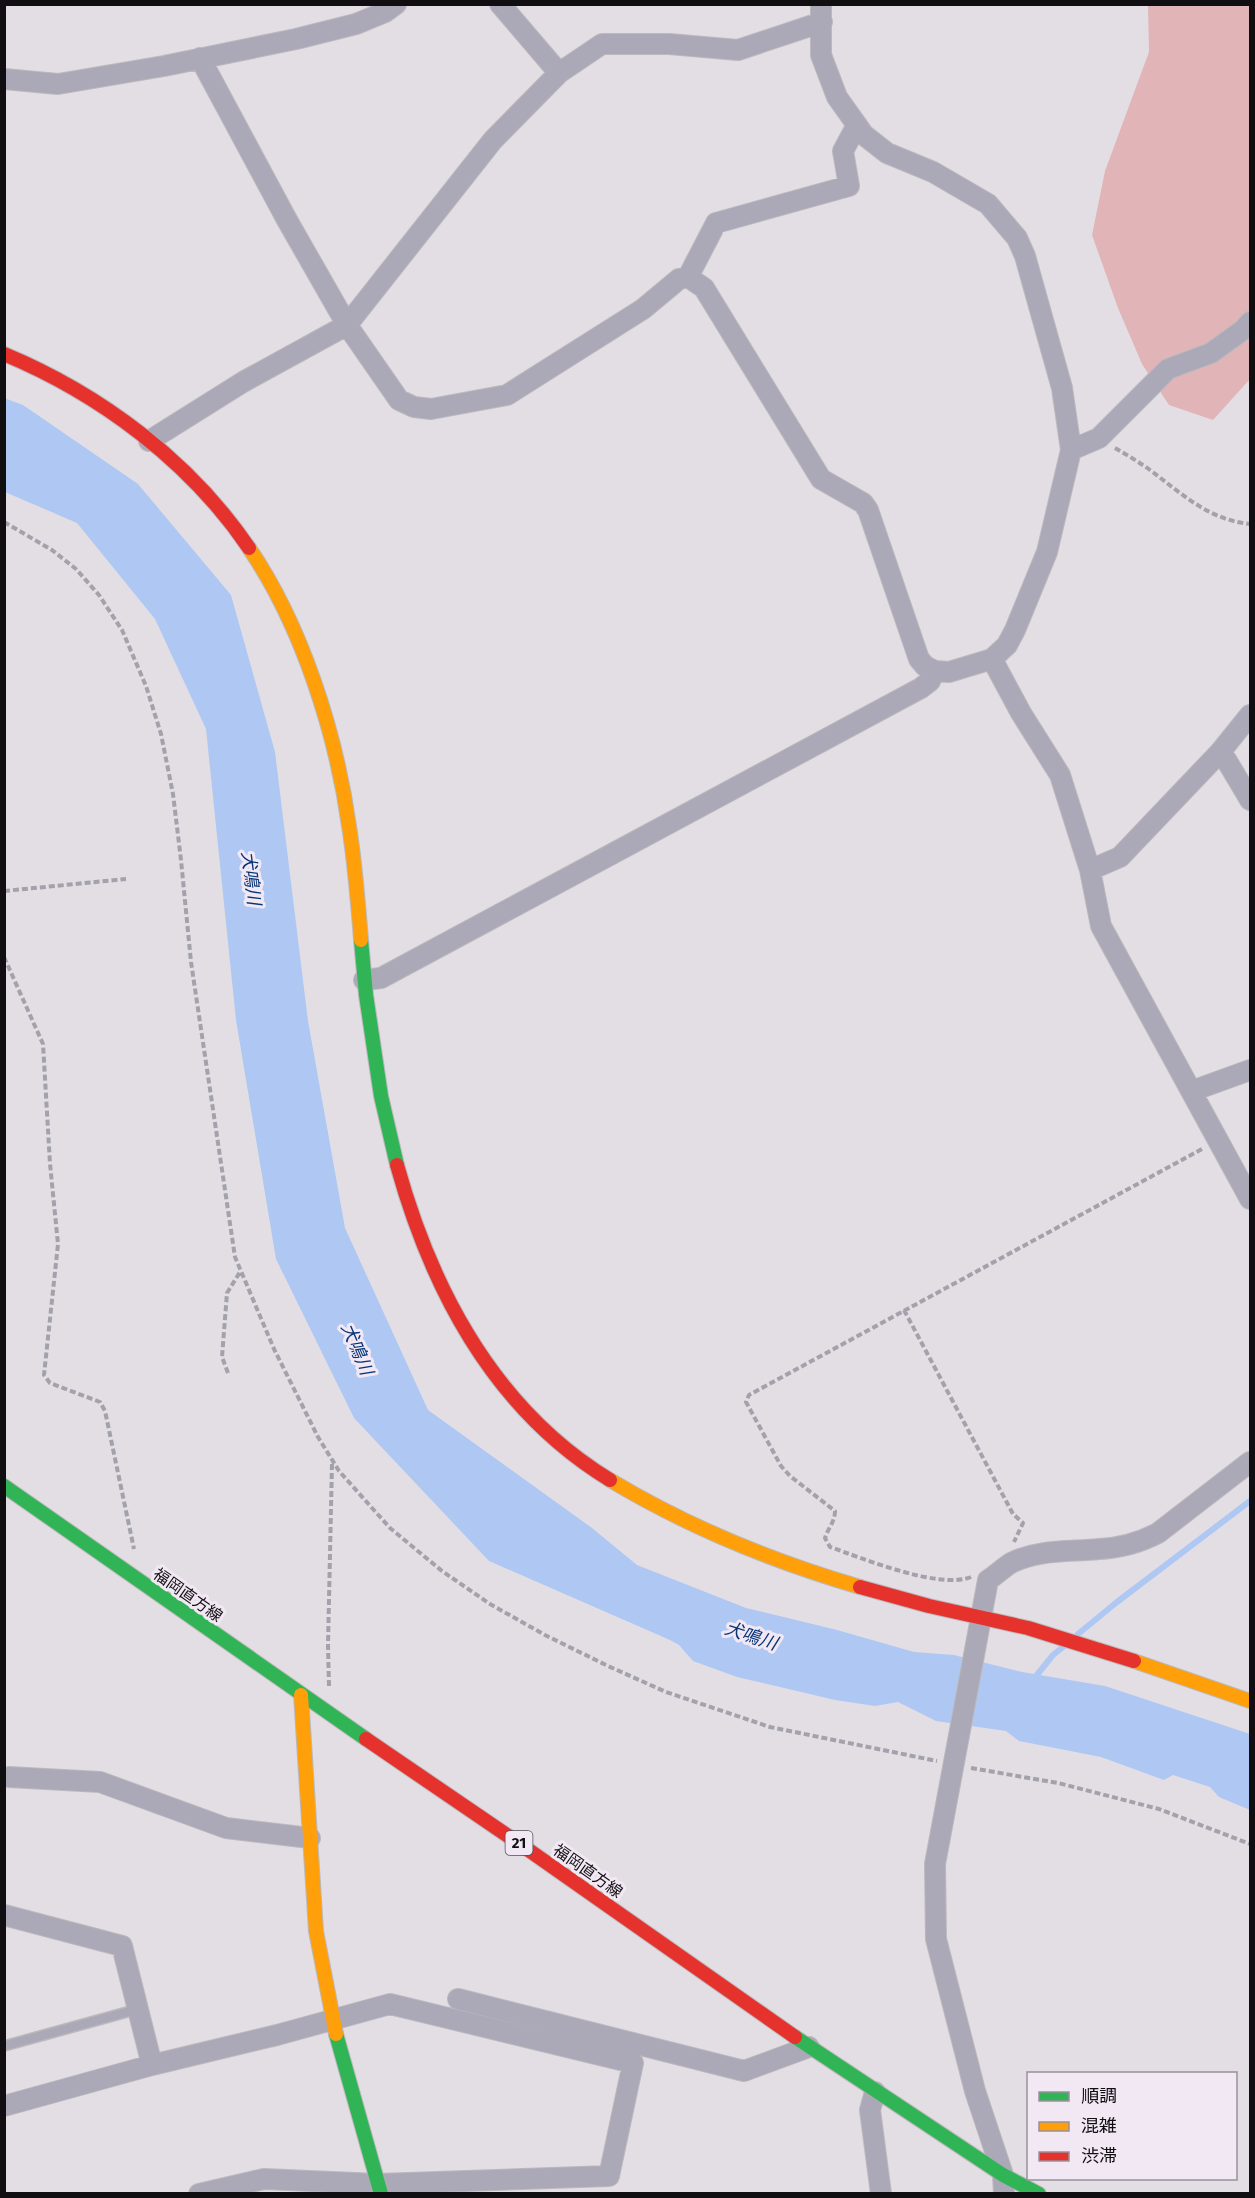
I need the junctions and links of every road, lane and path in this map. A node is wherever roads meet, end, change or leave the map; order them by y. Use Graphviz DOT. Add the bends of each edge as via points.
graph roads {
  1 [pos="396,4"];
  2 [pos="500,4"];
  3 [pos="821,13"];
  4 [pos="200,58"];
  5 [pos="559,73"];
  6 [pos="4,79"];
  7 [pos="857,125"];
  8 [pos="688,277"];
  9 [pos="1251,322"];
  10 [pos="347,325"];
  11 [pos="4,354"];
  12 [pos="1099,438"];
  13 [pos="149,441"];
  14 [pos="1071,450"];
  15 [pos="4,522"];
  16 [pos="1251,524"];
  17 [pos="992,659"];
  18 [pos="935,671"];
  19 [pos="1251,715"];
  20 [pos="1221,751"];
  21 [pos="1251,800"];
  22 [pos="1090,870"];
  23 [pos="126,879"];
  24 [pos="4,891"];
  25 [pos="4,957"];
  26 [pos="364,980"];
  27 [pos="1251,1070"];
  28 [pos="1192,1091"];
  29 [pos="1219,1140"];
  30 [pos="1250,1198"];
  31 [pos="241,1272"];
  32 [pos="904,1310"];
  33 [pos="228,1373"];
  34 [pos="333,1461"];
  35 [pos="1251,1462"];
  36 [pos="4,1486"];
  37 [pos="1007,1546"];
  38 [pos="976,1575"];
  39 [pos="133,1577"];
  40 [pos="981,1616"];
  41 [pos="302,1695"];
  42 [pos="1251,1701"];
  43 [pos="324,1710"];
  44 [pos="953,1764"];
  45 [pos="9,1777"];
  46 [pos="310,1838"];
  47 [pos="1251,1844"];
  48 [pos="4,1915"];
  49 [pos="458,1999"];
  50 [pos="138,2009"];
  51 [pos="333,2020"];
  52 [pos="4,2046"];
  53 [pos="809,2047"];
  54 [pos="152,2065"];
  55 [pos="875,2091"];
  56 [pos="4,2106"];
  57 [pos="1004,2184"];
  58 [pos="379,2189"];
  59 [pos="199,2193"];
  60 [pos="881,2193"];
  61 [pos="1039,2193"];
  1 -- 4 [label="street" via="356,24"];
  2 -- 5 [label="street"];
  3 -- 5 [label="street" via="738,50 602,44"];
  3 -- 7 [label="street" via="821,55 837,97"];
  4 -- 6 [label="street" via="58,84"];
  4 -- 10 [label="street"];
  5 -- 10 [label="street" via="493,140"];
  7 -- 8 [label="street" via="843,152 849,186 716,223"];
  7 -- 14 [label="street" via="888,153 933,172 988,204 1017,238 1062,388"];
  8 -- 10 [label="street" via="679,279 643,309 507,395 431,409 399,400"];
  8 -- 18 [label="street" via="704,288 821,479 868,510 919,659"];
  9 -- 12 [label="street" via="1211,353 1168,369"];
  10 -- 13 [label="street" via="243,382"];
  11 -- 13 [label="street" via="59,378"];
  12 -- 14 [label="street"];
  12 -- 16 [label="path" via="1208,512"];
  13 -- 26 [label="street" via="183,469 240,533 273,589 313,680 333,748 349,825"];
  14 -- 17 [label="street" via="1047,552 1007,645"];
  15 -- 31 [label="path" via="52,550 99,595 122,630 146,686 161,734 172,794 193,973 235,1257"];
  17 -- 18 [label="street" via="950,672"];
  17 -- 22 [label="street" via="1060,775"];
  18 -- 26 [label="street" via="921,688 381,978"];
  19 -- 20 [label="street"];
  20 -- 21 [label="street"];
  20 -- 22 [label="street" via="1120,857"];
  22 -- 28 [label="street" via="1101,926"];
  23 -- 24 [label="path"];
  25 -- 39 [label="path" via="43,1044 58,1244 44,1375 50,1383 100,1402 105,1411 136,1557"];
  26 -- 40 [label="street" via="383,1104 400,1177 444,1290 466,1333 514,1400 592,1469 692,1525 820,1575"];
  27 -- 28 [label="street"];
  28 -- 29 [label="street"];
  29 -- 30 [label="street"];
  29 -- 32 [label="path"];
  31 -- 33 [label="path" via="227,1293 222,1356"];
  31 -- 34 [label="path" via="274,1349"];
  32 -- 37 [label="path" via="1013,1514 1023,1523 1014,1542"];
  32 -- 38 [label="path" via="749,1395 746,1401 781,1466 835,1511 835,1520 825,1538 830,1547 907,1573 954,1580"];
  34 -- 43 [label="path" via="329,1692"];
  34 -- 44 [label="path" via="390,1528 442,1571 490,1604 555,1640 666,1692 770,1727"];
  35 -- 40 [label="street" via="1158,1533 1143,1540 1099,1550 1034,1555 1012,1563 988,1580"];
  36 -- 39 [label="street, 福岡直方線 / 21"];
  39 -- 41 [label="street, 福岡直方線 / 21"];
  40 -- 42 [label="street" via="1033,1629"];
  40 -- 44 [label="street"];
  41 -- 43 [label="street, 福岡直方線 / 21"];
  41 -- 46 [label="street"];
  43 -- 53 [label="street, 福岡直方線 / 21"];
  44 -- 47 [label="path" via="1058,1783 1159,1809"];
  44 -- 57 [label="street" via="935,1864 936,1940"];
  45 -- 46 [label="street" via="100,1782 226,1828"];
  46 -- 51 [label="street" via="316,1931"];
  48 -- 50 [label="street" via="122,1946"];
  49 -- 53 [label="street" via="744,2071"];
  50 -- 52 [label="lane"];
  50 -- 54 [label="street"];
  51 -- 54 [label="street"];
  51 -- 58 [label="street"];
  51 -- 58 [label="street" via="390,2004 633,2063 609,2176"];
  53 -- 55 [label="street, 福岡直方線 / 21"];
  54 -- 56 [label="street"];
  55 -- 57 [label="street, 福岡直方線 / 21"];
  55 -- 60 [label="street" via="870,2110"];
  57 -- 61 [label="street, 福岡直方線 / 21"];
  58 -- 59 [label="street" via="264,2179"];
}
